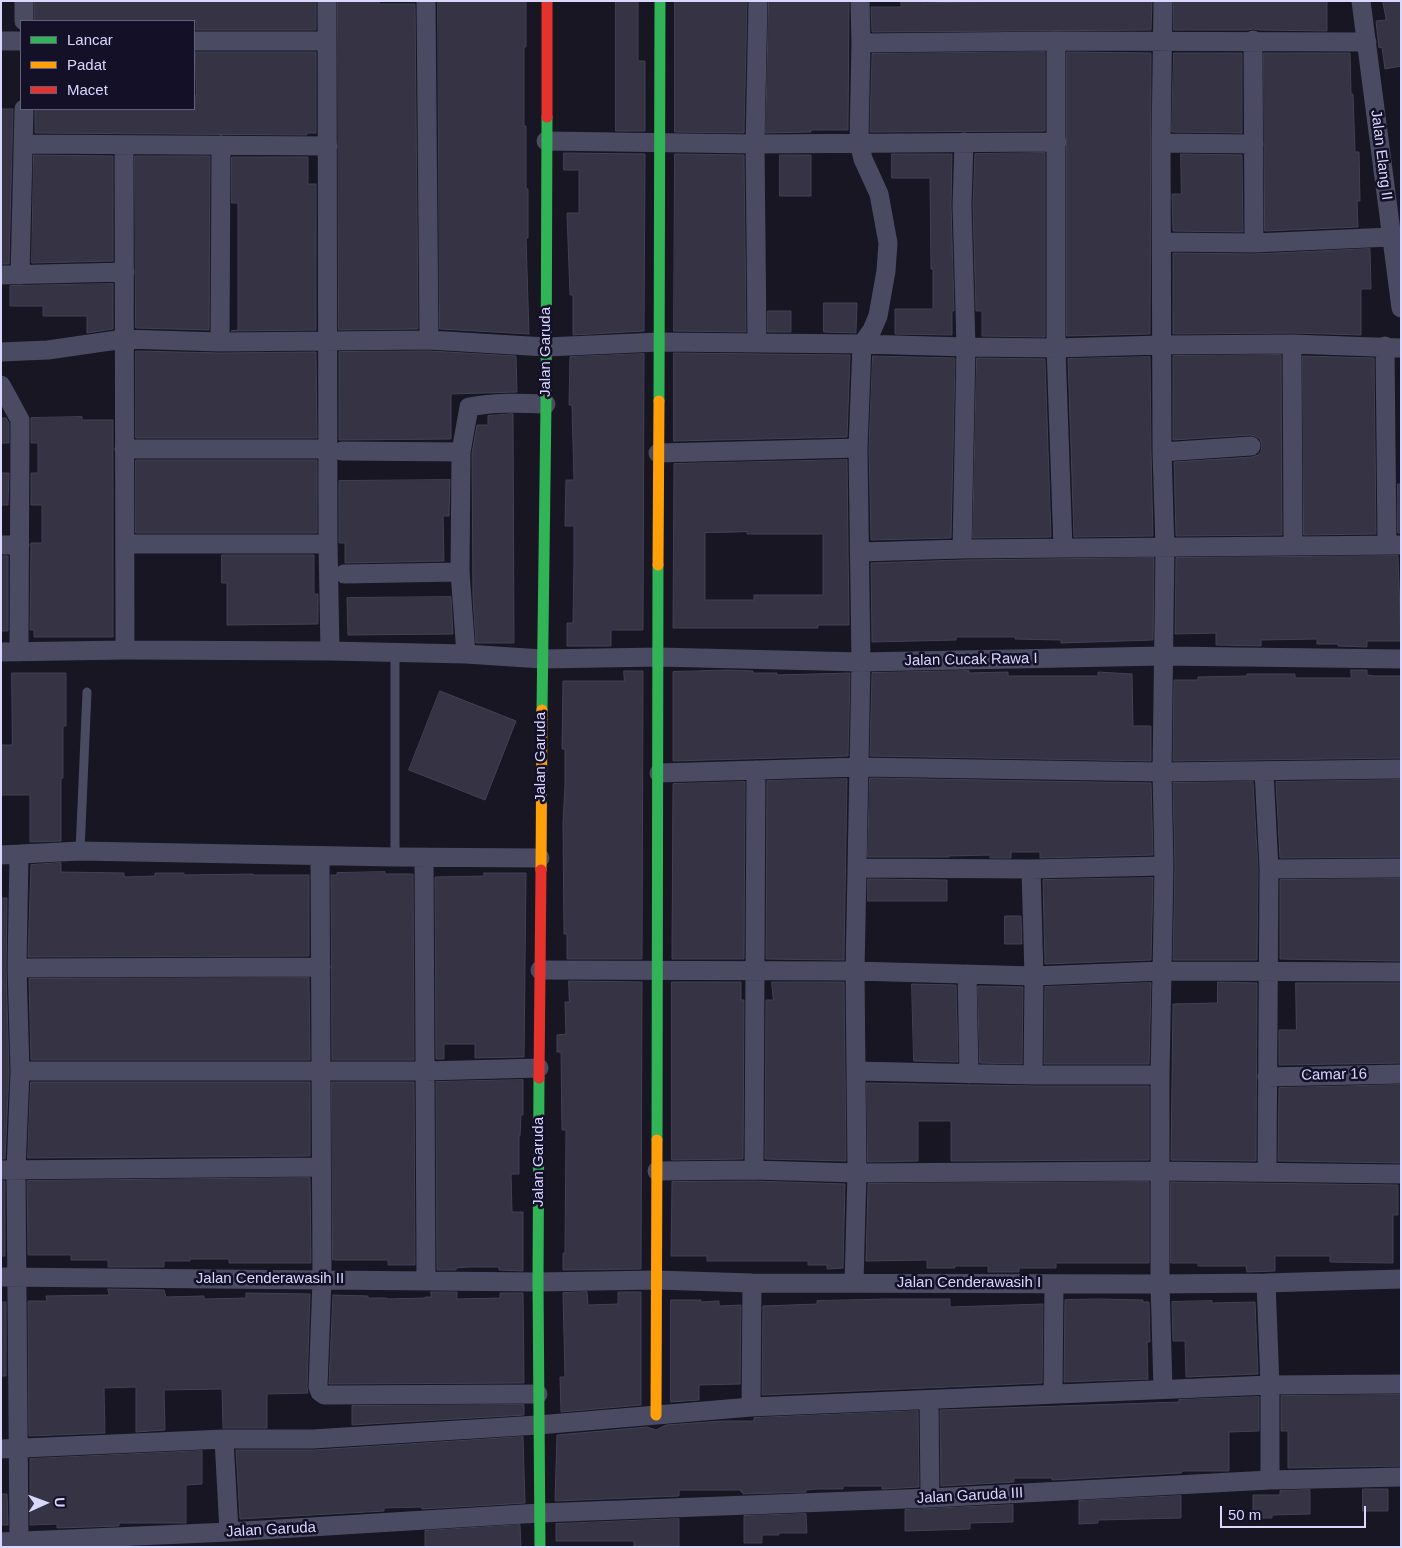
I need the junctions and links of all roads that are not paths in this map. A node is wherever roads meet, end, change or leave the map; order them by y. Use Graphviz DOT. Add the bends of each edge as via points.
graph roads {
  1 [pos="24,1"];
  2 [pos="327,1"];
  3 [pos="426,1"];
  4 [pos="547,1"];
  5 [pos="660,1"];
  6 [pos="758,1"];
  7 [pos="860,1"];
  8 [pos="1164,1"];
  9 [pos="1360,1"];
  10 [pos="24,20"];
  11 [pos="1253,40"];
  12 [pos="1,41"];
  13 [pos="20,41"];
  14 [pos="195,41"];
  15 [pos="327,41"];
  16 [pos="1056,41"];
  17 [pos="1164,42"];
  18 [pos="1366,42"];
  19 [pos="861,43"];
  20 [pos="24,110"];
  21 [pos="546,141"];
  22 [pos="860,142"];
  23 [pos="964,142"];
  24 [pos="1057,142"];
  25 [pos="659,143"];
  26 [pos="1161,143"];
  27 [pos="24,144"];
  28 [pos="755,144"];
  29 [pos="1254,144"];
  30 [pos="124,145"];
  31 [pos="221,145"];
  32 [pos="328,146"];
  33 [pos="1391,237"];
  34 [pos="1162,242"];
  35 [pos="1254,243"];
  36 [pos="125,272"];
  37 [pos="11,275"];
  38 [pos="1401,308"];
  39 [pos="124,339"];
  40 [pos="429,340"];
  41 [pos="329,341"];
  42 [pos="220,342"];
  43 [pos="659,342"];
  44 [pos="757,343"];
  45 [pos="862,344"];
  46 [pos="1162,344"];
  47 [pos="1292,344"];
  48 [pos="546,347"];
  49 [pos="966,347"];
  50 [pos="1393,347"];
  51 [pos="1056,348"];
  52 [pos="1,352"];
  53 [pos="1,385"];
  54 [pos="546,404"];
  55 [pos="1251,446"];
  56 [pos="858,448"];
  57 [pos="124,449"];
  58 [pos="335,450"];
  59 [pos="461,452"];
  60 [pos="1162,452"];
  61 [pos="658,453"];
  62 [pos="125,544"];
  63 [pos="328,544"];
  64 [pos="1,545"];
  65 [pos="1293,545"];
  66 [pos="1394,545"];
  67 [pos="20,546"];
  68 [pos="1062,548"];
  69 [pos="1165,548"];
  70 [pos="962,549"];
  71 [pos="860,552"];
  72 [pos="460,572"];
  73 [pos="344,574"];
  74 [pos="125,650"];
  75 [pos="330,651"];
  76 [pos="10,652"];
  77 [pos="395,653"];
  78 [pos="466,654"];
  79 [pos="1163,656"];
  80 [pos="659,657"];
  81 [pos="542,659"];
  82 [pos="1401,659"];
  83 [pos="861,662"];
  84 [pos="87,692"];
  85 [pos="859,767"];
  86 [pos="1401,769"];
  87 [pos="756,770"];
  88 [pos="1264,771"];
  89 [pos="1162,772"];
  90 [pos="659,773"];
  91 [pos="80,851"];
  92 [pos="10,855"];
  93 [pos="320,856"];
  94 [pos="395,857"];
  95 [pos="424,857"];
  96 [pos="540,858"];
  97 [pos="1164,866"];
  98 [pos="857,868"];
  99 [pos="1401,868"];
  100 [pos="1031,869"];
  101 [pos="1269,869"];
  102 [pos="321,967"];
  103 [pos="17,968"];
  104 [pos="540,970"];
  105 [pos="658,970"];
  106 [pos="855,971"];
  107 [pos="1162,971"];
  108 [pos="1268,971"];
  109 [pos="754,972"];
  110 [pos="1401,972"];
  111 [pos="967,974"];
  112 [pos="1034,976"];
  113 [pos="539,1068"];
  114 [pos="20,1070"];
  115 [pos="321,1070"];
  116 [pos="425,1071"];
  117 [pos="856,1071"];
  118 [pos="969,1074"];
  119 [pos="1401,1074"];
  120 [pos="1033,1075"];
  121 [pos="1160,1075"];
  122 [pos="1267,1077"];
  123 [pos="321,1167"];
  124 [pos="8,1170"];
  125 [pos="754,1170"];
  126 [pos="657,1171"];
  127 [pos="1161,1171"];
  128 [pos="1267,1172"];
  129 [pos="857,1174"];
  130 [pos="1401,1174"];
  131 [pos="8,1277"];
  132 [pos="1401,1279"];
  133 [pos="322,1280"];
  134 [pos="656,1280"];
  135 [pos="426,1281"];
  136 [pos="538,1282"];
  137 [pos="752,1283"];
  138 [pos="854,1283"];
  139 [pos="1266,1283"];
  140 [pos="1054,1284"];
  141 [pos="1160,1284"];
  142 [pos="1401,1384"];
  143 [pos="1270,1385"];
  144 [pos="1163,1389"];
  145 [pos="538,1394"];
  146 [pos="1053,1394"];
  147 [pos="929,1400"];
  148 [pos="751,1406"];
  149 [pos="656,1415"];
  150 [pos="538,1425"];
  151 [pos="224,1439"];
  152 [pos="9,1449"];
  153 [pos="1401,1477"];
  154 [pos="1270,1480"];
  155 [pos="930,1498"];
  156 [pos="540,1513"];
  157 [pos="229,1532"];
  158 [pos="10,1542"];
  159 [pos="540,1547"];
  1 -- 10 [label="street"];
  2 -- 15 [label="street"];
  3 -- 40 [label="street"];
  4 -- 21 [label="street, Jalan Garuda"];
  5 -- 25 [label="street"];
  6 -- 28 [label="street"];
  7 -- 19 [label="street"];
  8 -- 17 [label="street"];
  9 -- 18 [label="street, Jalan Elang II"];
  11 -- 17 [label="street"];
  11 -- 18 [label="street"];
  11 -- 29 [label="street"];
  12 -- 13 [label="street"];
  14 -- 15 [label="street"];
  15 -- 32 [label="street"];
  16 -- 17 [label="street"];
  16 -- 19 [label="street"];
  16 -- 24 [label="street"];
  17 -- 26 [label="street"];
  18 -- 33 [label="street, Jalan Elang II"];
  19 -- 22 [label="street"];
  20 -- 27 [label="street"];
  21 -- 25 [label="street"];
  21 -- 48 [label="street, Jalan Garuda"];
  22 -- 23 [label="street"];
  22 -- 28 [label="street"];
  22 -- 45 [label="street" via="863,159 879,194 888,243 878,316"];
  23 -- 24 [label="street"];
  23 -- 49 [label="street" via="962,205"];
  24 -- 51 [label="street"];
  25 -- 28 [label="street"];
  25 -- 43 [label="street"];
  26 -- 29 [label="street"];
  26 -- 34 [label="street"];
  27 -- 30 [label="street"];
  27 -- 37 [label="street"];
  28 -- 44 [label="street"];
  29 -- 35 [label="street"];
  30 -- 31 [label="street"];
  30 -- 36 [label="street"];
  31 -- 32 [label="street"];
  31 -- 42 [label="street"];
  32 -- 41 [label="street"];
  33 -- 35 [label="street"];
  33 -- 38 [label="street, Jalan Elang II"];
  34 -- 35 [label="street"];
  34 -- 46 [label="street"];
  36 -- 37 [label="street"];
  36 -- 39 [label="street"];
  39 -- 42 [label="street"];
  39 -- 52 [label="street" via="48,350"];
  39 -- 57 [label="street"];
  40 -- 41 [label="street"];
  40 -- 48 [label="street"];
  41 -- 42 [label="street"];
  41 -- 58 [label="street"];
  43 -- 44 [label="street"];
  43 -- 48 [label="street"];
  43 -- 61 [label="street"];
  44 -- 45 [label="street"];
  45 -- 49 [label="street"];
  45 -- 56 [label="street"];
  46 -- 47 [label="street"];
  46 -- 51 [label="street"];
  46 -- 60 [label="street"];
  47 -- 50 [label="street"];
  47 -- 65 [label="street"];
  48 -- 54 [label="street, Jalan Garuda"];
  49 -- 51 [label="street"];
  49 -- 70 [label="street"];
  50 -- 66 [label="street"];
  51 -- 68 [label="street"];
  53 -- 67 [label="street" via="20,420"];
  54 -- 59 [label="street" via="469,407"];
  54 -- 81 [label="street, Jalan Garuda"];
  55 -- 60 [label="street"];
  56 -- 61 [label="street"];
  56 -- 71 [label="street"];
  57 -- 58 [label="street"];
  57 -- 62 [label="street"];
  58 -- 59 [label="street"];
  58 -- 63 [label="street"];
  59 -- 72 [label="street"];
  60 -- 69 [label="street"];
  61 -- 80 [label="street"];
  62 -- 63 [label="street"];
  62 -- 74 [label="street"];
  63 -- 75 [label="street"];
  64 -- 67 [label="street"];
  65 -- 66 [label="street"];
  65 -- 69 [label="street"];
  67 -- 76 [label="street"];
  68 -- 69 [label="street"];
  68 -- 70 [label="street"];
  69 -- 79 [label="street"];
  70 -- 71 [label="street"];
  71 -- 83 [label="street"];
  72 -- 73 [label="street"];
  72 -- 78 [label="street"];
  74 -- 75 [label="street, Jalan Cucak Rawa I"];
  74 -- 76 [label="street, Jalan Cucak Rawa I"];
  75 -- 77 [label="street, Jalan Cucak Rawa I"];
  77 -- 78 [label="street, Jalan Cucak Rawa I"];
  77 -- 94 [label="lane"];
  78 -- 81 [label="street, Jalan Cucak Rawa I"];
  79 -- 82 [label="street, Jalan Cucak Rawa I"];
  79 -- 83 [label="street, Jalan Cucak Rawa I"];
  79 -- 89 [label="street"];
  80 -- 81 [label="street, Jalan Cucak Rawa I"];
  80 -- 83 [label="street, Jalan Cucak Rawa I"];
  80 -- 90 [label="street"];
  81 -- 96 [label="street, Jalan Garuda"];
  83 -- 85 [label="street"];
  84 -- 91 [label="lane"];
  85 -- 87 [label="street"];
  85 -- 89 [label="street"];
  85 -- 98 [label="street"];
  86 -- 88 [label="street"];
  87 -- 90 [label="street"];
  87 -- 109 [label="street"];
  88 -- 89 [label="street"];
  88 -- 101 [label="street"];
  89 -- 97 [label="street"];
  90 -- 105 [label="street"];
  91 -- 92 [label="street"];
  91 -- 93 [label="street"];
  92 -- 103 [label="street"];
  93 -- 94 [label="street"];
  93 -- 102 [label="street"];
  94 -- 95 [label="street"];
  95 -- 96 [label="street"];
  95 -- 116 [label="street"];
  96 -- 104 [label="street, Jalan Garuda"];
  97 -- 100 [label="street"];
  97 -- 107 [label="street"];
  98 -- 100 [label="street"];
  98 -- 106 [label="street"];
  99 -- 101 [label="street"];
  100 -- 112 [label="street"];
  101 -- 108 [label="street"];
  102 -- 103 [label="street"];
  102 -- 115 [label="street"];
  103 -- 114 [label="street"];
  104 -- 105 [label="street"];
  104 -- 113 [label="street, Jalan Garuda"];
  105 -- 109 [label="street"];
  105 -- 126 [label="street"];
  106 -- 109 [label="street"];
  106 -- 111 [label="street"];
  106 -- 117 [label="street"];
  107 -- 108 [label="street"];
  107 -- 112 [label="street"];
  107 -- 121 [label="street"];
  108 -- 110 [label="street"];
  108 -- 122 [label="street"];
  109 -- 125 [label="street"];
  111 -- 112 [label="street"];
  111 -- 118 [label="street"];
  112 -- 120 [label="street"];
  113 -- 116 [label="street"];
  113 -- 136 [label="street, Jalan Garuda"];
  114 -- 115 [label="street"];
  114 -- 124 [label="street"];
  115 -- 116 [label="street"];
  115 -- 123 [label="street"];
  116 -- 135 [label="street"];
  117 -- 118 [label="street"];
  117 -- 129 [label="street"];
  118 -- 120 [label="street"];
  119 -- 122 [label="street, Camar 16"];
  120 -- 121 [label="street"];
  121 -- 127 [label="street"];
  122 -- 128 [label="street"];
  123 -- 124 [label="street"];
  123 -- 133 [label="street"];
  124 -- 131 [label="street"];
  125 -- 126 [label="street"];
  125 -- 129 [label="street"];
  126 -- 134 [label="street"];
  127 -- 128 [label="street"];
  127 -- 129 [label="street"];
  127 -- 141 [label="street"];
  128 -- 130 [label="street"];
  129 -- 138 [label="street"];
  131 -- 133 [label="street, Jalan Cenderawasih II"];
  131 -- 152 [label="street"];
  132 -- 139 [label="street, Jalan Cenderawasih I"];
  133 -- 135 [label="street, Jalan Cenderawasih II"];
  133 -- 145 [label="street" via="318,1387 322,1394"];
  134 -- 136 [label="street, Jalan Cenderawasih I"];
  134 -- 137 [label="street, Jalan Cenderawasih I"];
  134 -- 149 [label="street"];
  135 -- 136 [label="street, Jalan Cenderawasih II"];
  136 -- 145 [label="street, Jalan Garuda"];
  137 -- 138 [label="street, Jalan Cenderawasih I"];
  137 -- 148 [label="street"];
  138 -- 140 [label="street, Jalan Cenderawasih I"];
  139 -- 141 [label="street, Jalan Cenderawasih I"];
  139 -- 143 [label="street"];
  140 -- 141 [label="street, Jalan Cenderawasih I"];
  140 -- 146 [label="street"];
  141 -- 144 [label="street"];
  142 -- 143 [label="street"];
  143 -- 144 [label="street"];
  143 -- 154 [label="street"];
  144 -- 146 [label="street"];
  145 -- 150 [label="street, Jalan Garuda"];
  146 -- 147 [label="street"];
  147 -- 148 [label="street"];
  147 -- 155 [label="street"];
  148 -- 149 [label="street"];
  149 -- 150 [label="street"];
  150 -- 151 [label="street" via="313,1439"];
  150 -- 156 [label="street, Jalan Garuda"];
  151 -- 152 [label="street"];
  151 -- 157 [label="street"];
  152 -- 158 [label="street"];
  153 -- 154 [label="street, Jalan Garuda III"];
  154 -- 155 [label="street, Jalan Garuda III"];
  155 -- 156 [label="street, Jalan Garuda III"];
  156 -- 157 [label="street, Jalan Garuda"];
  156 -- 159 [label="street, Jalan Garuda"];
  157 -- 158 [label="street, Jalan Garuda"];
}
